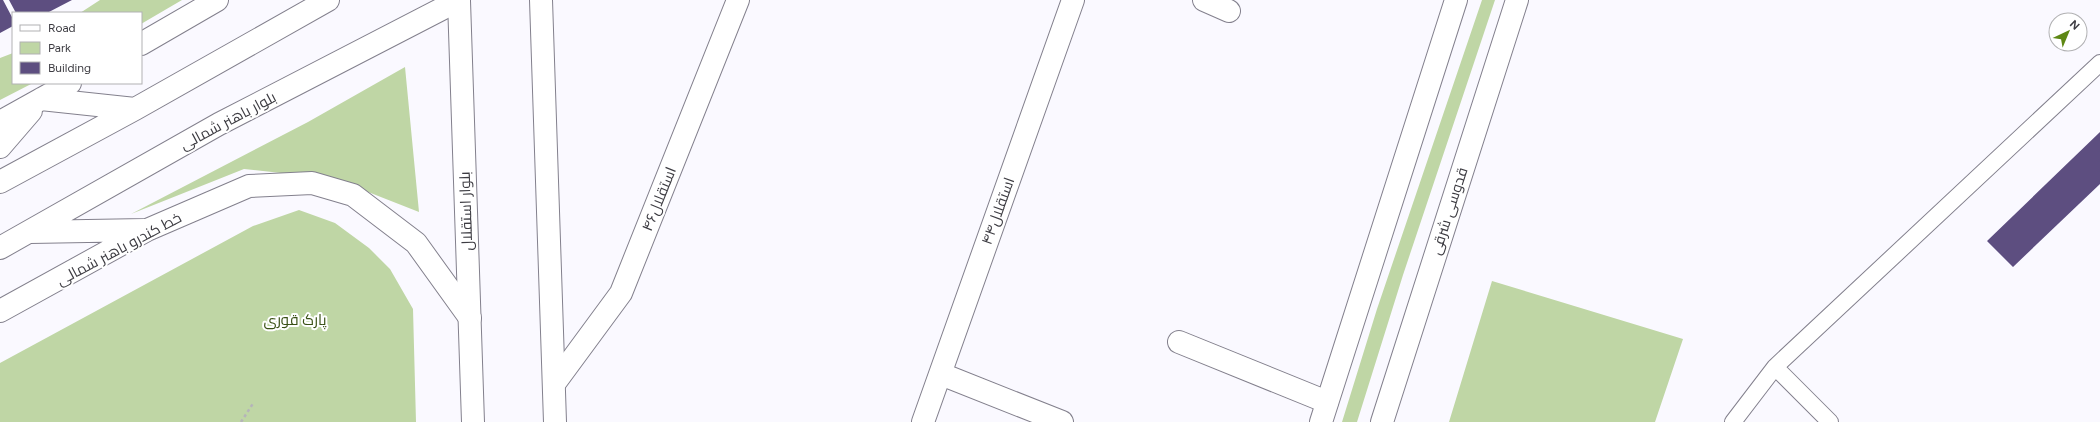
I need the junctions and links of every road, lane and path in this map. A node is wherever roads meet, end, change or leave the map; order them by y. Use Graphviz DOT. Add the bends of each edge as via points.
graph roads {
  1 [pos="217,0"];
  2 [pos="328,0"];
  3 [pos="459,0"];
  4 [pos="542,0"];
  5 [pos="738,0"];
  6 [pos="1073,0"];
  7 [pos="1204,0"];
  8 [pos="1456,0"];
  9 [pos="1517,0"];
  10 [pos="1229,11"];
  11 [pos="142,43"];
  12 [pos="2100,63"];
  13 [pos="68,84"];
  14 [pos="41,99"];
  15 [pos="135,109"];
  16 [pos="0,122"];
  17 [pos="0,147"];
  18 [pos="0,182"];
  19 [pos="148,230"];
  20 [pos="26,232"];
  21 [pos="0,248"];
  22 [pos="0,311"];
  23 [pos="470,318"];
  24 [pos="1179,342"];
  25 [pos="1775,367"];
  26 [pos="941,374"];
  27 [pos="554,384"];
  28 [pos="254,402"];
  29 [pos="1327,402"];
  30 [pos="241,422"];
  31 [pos="473,422"];
  32 [pos="555,422"];
  33 [pos="923,422"];
  34 [pos="1062,422"];
  35 [pos="1321,422"];
  36 [pos="1382,422"];
  37 [pos="1733,422"];
  38 [pos="1830,422"];
  1 -- 11 [label="main road"];
  2 -- 15 [label="main road"];
  3 -- 20 [label="main road, بلوار باهنر شمالی" via="220,124"];
  3 -- 23 [label="main road, بلوار استقلال"];
  4 -- 27 [label="main road"];
  5 -- 27 [label="main road, استقلال۴۶" via="621,293"];
  6 -- 26 [label="main road, استقلال۴۴"];
  7 -- 10 [label="main road"];
  8 -- 29 [label="main road"];
  9 -- 36 [label="main road, قدوسی شرقی"];
  12 -- 25 [label="lane"];
  13 -- 14 [label="main road"];
  14 -- 15 [label="main road"];
  14 -- 16 [label="main road"];
  14 -- 17 [label="main road"];
  15 -- 18 [label="main road"];
  19 -- 20 [label="main road"];
  19 -- 22 [label="main road, خط کندرو باهنر شمالی"];
  19 -- 23 [label="main road, خط کندرو باهنر شمالی" via="249,186 312,182 353,195 416,242"];
  20 -- 21 [label="main road, بلوار باهنر شمالی"];
  23 -- 31 [label="main road, بلوار استقلال"];
  24 -- 29 [label="main road"];
  25 -- 37 [label="lane"];
  25 -- 38 [label="lane"];
  26 -- 33 [label="main road, استقلال۴۴"];
  26 -- 34 [label="main road"];
  27 -- 32 [label="main road"];
  28 -- 30 [label="path"];
  29 -- 35 [label="main road"];
}
